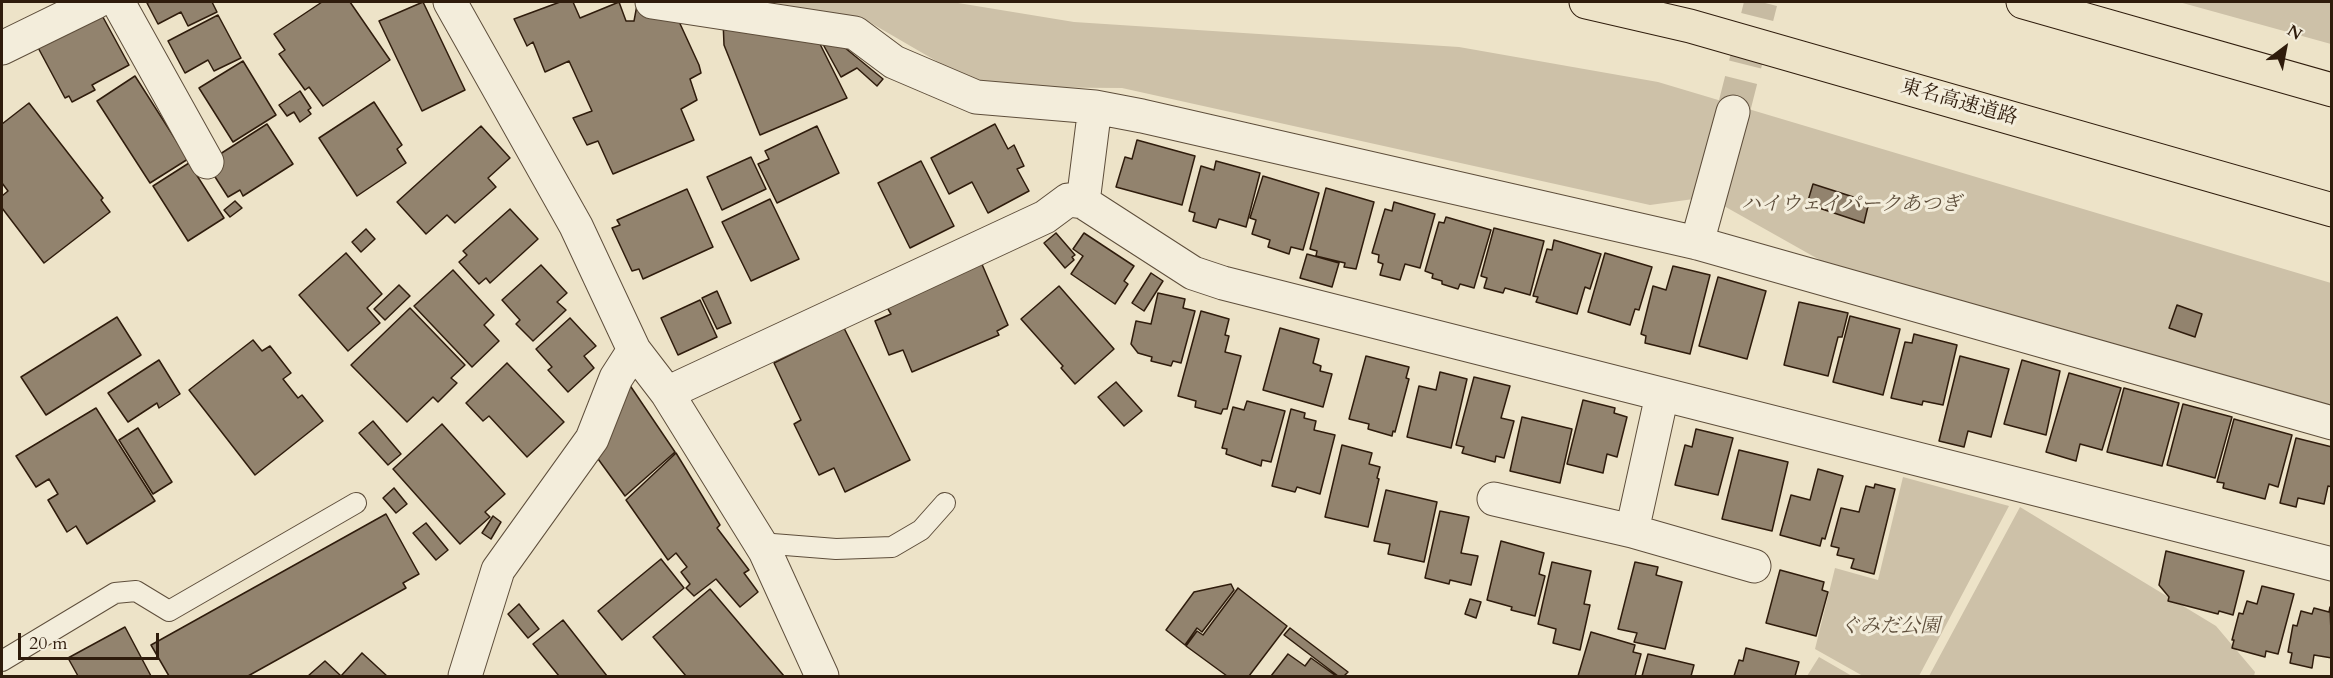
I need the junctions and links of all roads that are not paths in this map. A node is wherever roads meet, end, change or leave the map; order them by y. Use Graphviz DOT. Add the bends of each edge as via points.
graph roads {
  1 [pos="96,2"];
  2 [pos="118,2"];
  3 [pos="450,2"];
  4 [pos="652,2"];
  5 [pos="1586,2"];
  6 [pos="2023,2"];
  7 [pos="2,48"];
  8 [pos="2331,90"];
  9 [pos="1095,107"];
  10 [pos="1733,111"];
  11 [pos="207,162"];
  12 [pos="1083,202"];
  13 [pos="2331,210"];
  14 [pos="1697,243"];
  15 [pos="634,350"];
  16 [pos="668,393"];
  17 [pos="1662,395"];
  18 [pos="2331,423"];
  19 [pos="1494,499"];
  20 [pos="356,503"];
  21 [pos="945,503"];
  22 [pos="1632,531"];
  23 [pos="760,543"];
  24 [pos="2331,564"];
  25 [pos="1754,566"];
  26 [pos="2,661"];
  27 [pos="465,676"];
  28 [pos="822,676"];
  1 -- 7 [label="street"];
  2 -- 11 [label="street"];
  3 -- 15 [label="street" via="576,225"];
  4 -- 9 [label="street" via="855,33 894,62 976,97"];
  5 -- 13 [label="highway, 東名高速道路" via="1690,26"];
  6 -- 8 [label="highway"];
  9 -- 12 [label="street"];
  9 -- 14 [label="street"];
  10 -- 14 [label="street"];
  12 -- 16 [label="street" via="1068,201 1045,217"];
  12 -- 17 [label="street" via="1193,273 1222,283"];
  14 -- 18 [label="street"];
  15 -- 16 [label="street"];
  15 -- 27 [label="street" via="616,378 592,439 498,570"];
  16 -- 23 [label="street"];
  17 -- 22 [label="street"];
  17 -- 24 [label="street"];
  19 -- 22 [label="street"];
  20 -- 26 [label="lane" via="169,611 136,591 115,593"];
  21 -- 23 [label="lane" via="921,530 892,547 836,549"];
  22 -- 25 [label="street"];
  23 -- 28 [label="street"];
}
